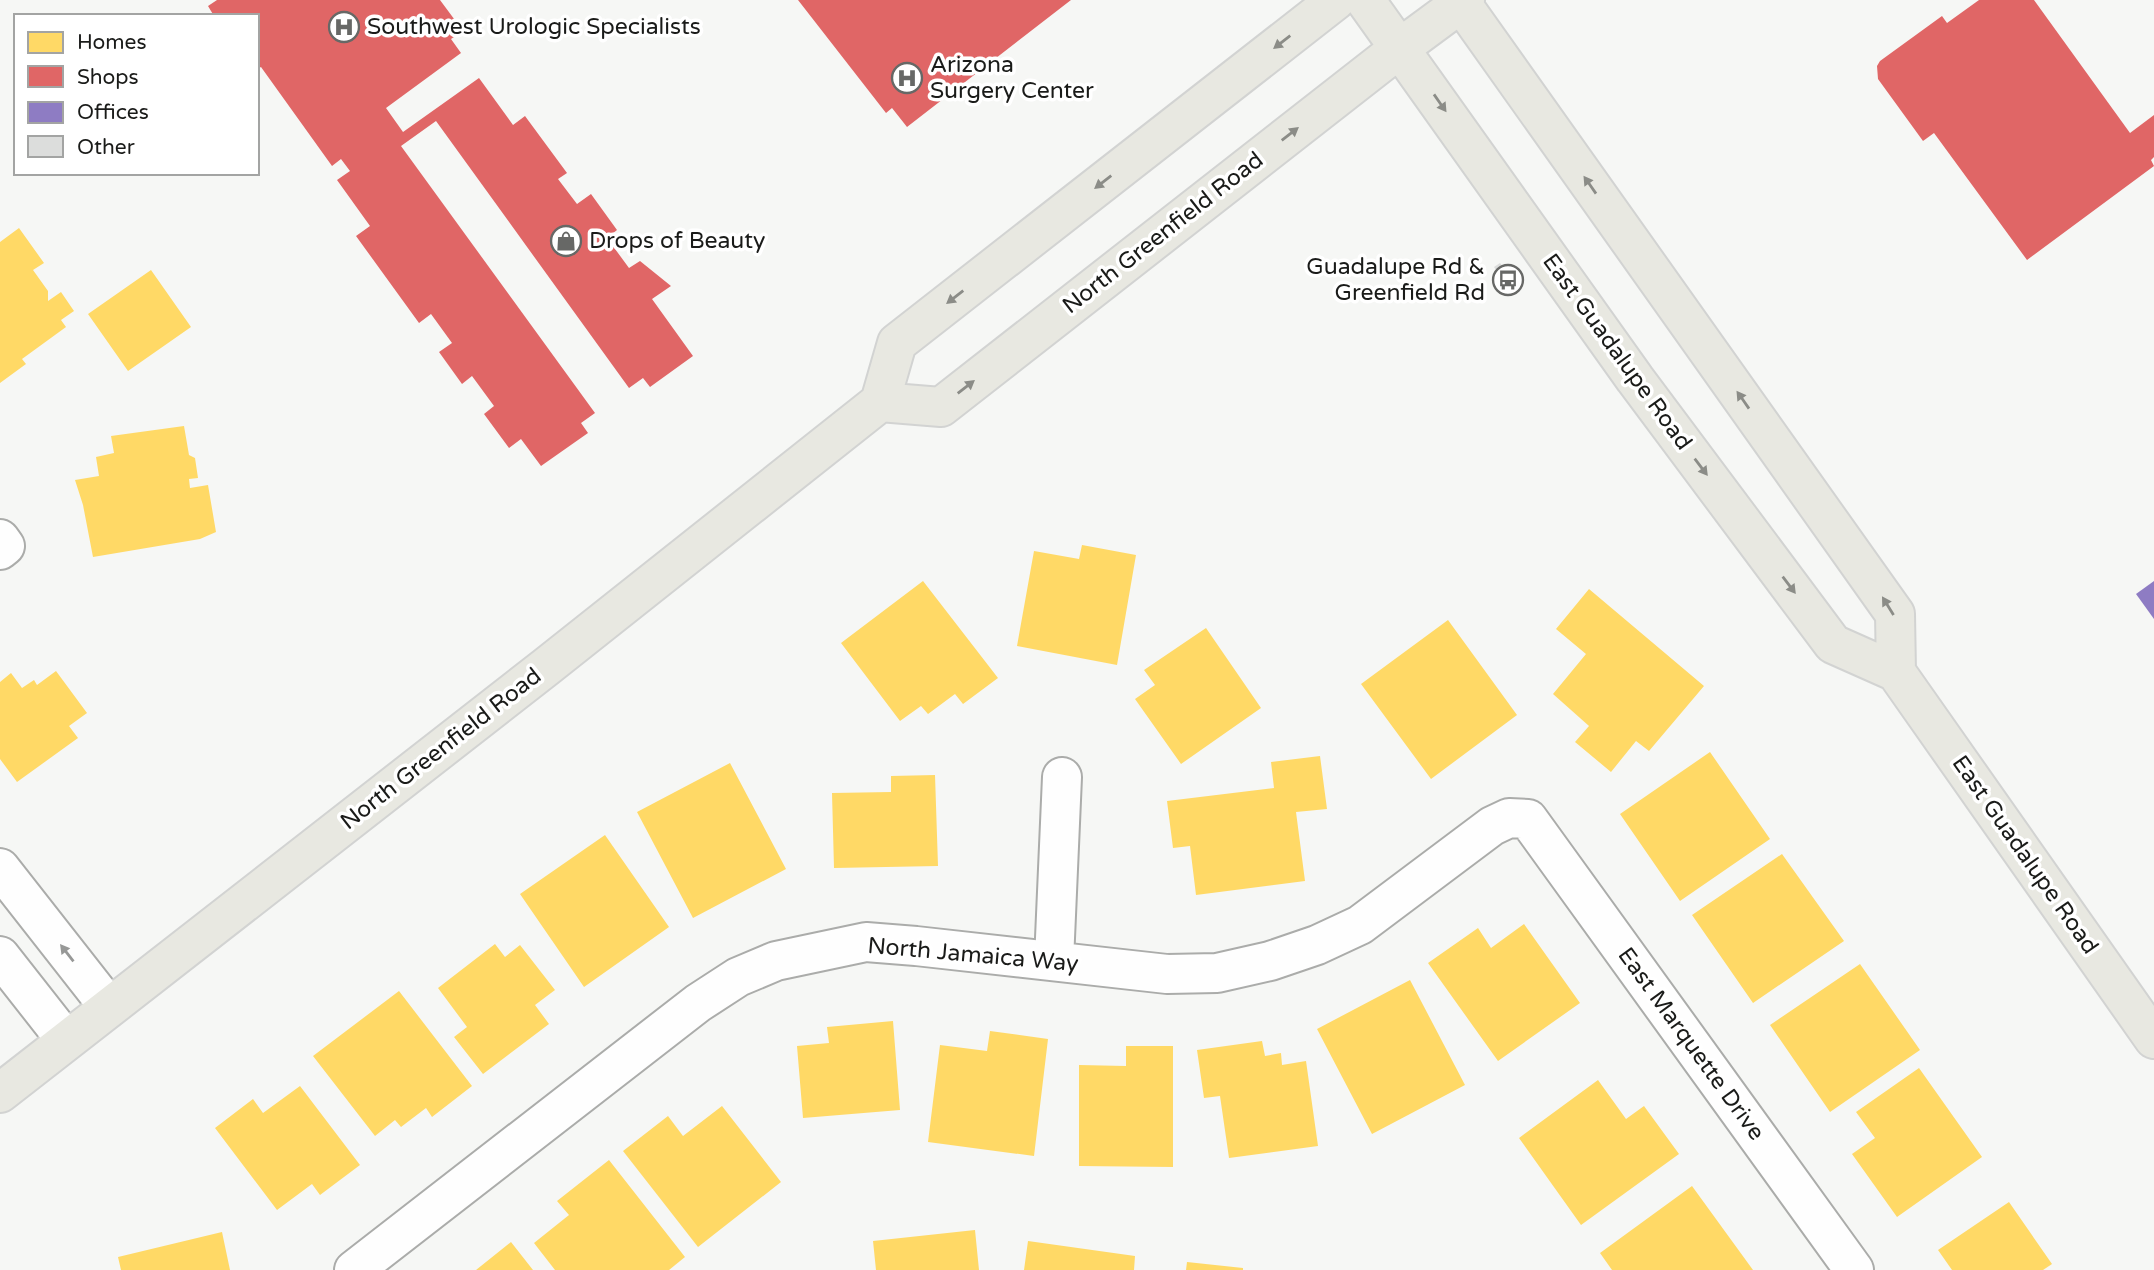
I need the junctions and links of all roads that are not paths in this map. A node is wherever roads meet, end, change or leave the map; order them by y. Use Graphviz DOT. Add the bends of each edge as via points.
graph roads {
  1 [pos="1336,0"];
  2 [pos="1365,0"];
  3 [pos="1455,6"];
  4 [pos="1400,48"];
  5 [pos="880,402"];
  6 [pos="1896,672"];
  7 [pos="1062,777"];
  8 [pos="1528,819"];
  9 [pos="0,868"];
  10 [pos="0,956"];
  11 [pos="1054,961"];
  12 [pos="109,1007"];
  13 [pos="2154,1039"];
  14 [pos="66,1040"];
  15 [pos="0,1093"];
  16 [pos="354,1270"];
  17 [pos="1854,1270"];
  1 -- 5 [label="main road, one-way" via="897,343"];
  2 -- 4 [label="main road, East Guadalupe Road"];
  3 -- 4 [label="main road, North Greenfield Road"];
  6 -- 3 [label="main road, one-way" via="1895,614"];
  5 -- 4 [label="main road, North Greenfield Road, one-way" via="941,407"];
  4 -- 6 [label="main road, East Guadalupe Road, one-way" via="1635,379 1833,645"];
  5 -- 12 [label="main road, North Greenfield Road"];
  6 -- 13 [label="main road, East Guadalupe Road"];
  7 -- 11 [label="street"];
  8 -- 11 [label="street, North Jamaica Way" via="1509,818 1492,826 1360,925 1270,961 1217,973 1167,974"];
  8 -- 17 [label="street, East Marquette Drive"];
  12 -- 9 [label="street, one-way"];
  10 -- 14 [label="street"];
  11 -- 16 [label="street, North Jamaica Way" via="866,943 776,961 738,977 698,1003"];
  12 -- 14 [label="main road, North Greenfield Road"];
  14 -- 15 [label="main road, North Greenfield Road"];
}
